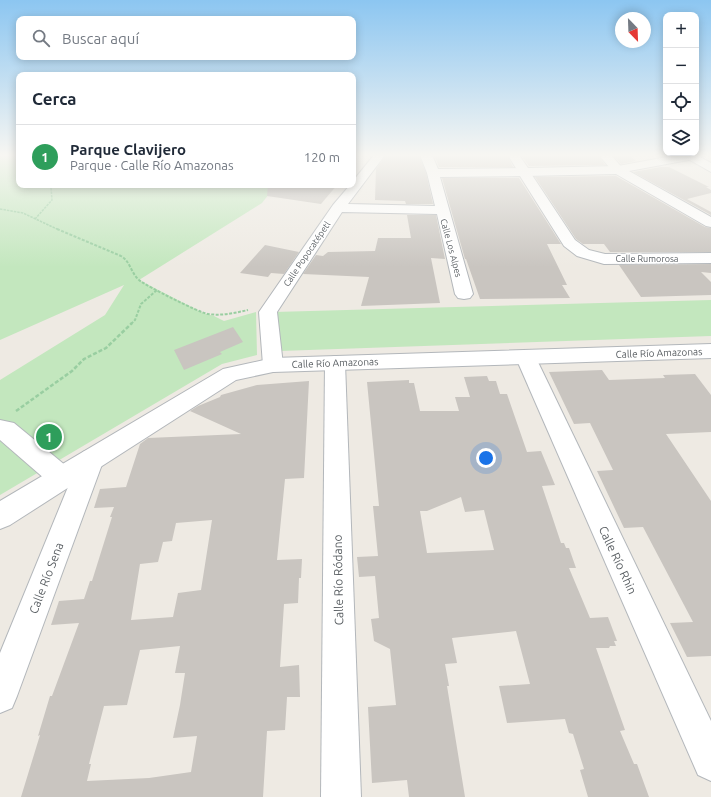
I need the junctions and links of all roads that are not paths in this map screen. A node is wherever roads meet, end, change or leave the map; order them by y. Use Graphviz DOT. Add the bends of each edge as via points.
graph roads {
  1 [pos="351,192"];
  2 [pos="437,192"];
  3 [pos="537,192"];
  4 [pos="657,192"];
  5 [pos="338,208"];
  6 [pos="441,210"];
  7 [pos="711,223"];
  8 [pos="711,258"];
  9 [pos="464,294"];
  10 [pos="711,351"];
  11 [pos="526,358"];
  12 [pos="335,363"];
  13 [pos="274,365"];
  14 [pos="8,421"];
  15 [pos="92,459"];
  16 [pos="62,478"];
  17 [pos="0,516"];
  18 [pos="0,696"];
  19 [pos="711,762"];
  20 [pos="341,797"];
  1 -- 5 [label="street, Calle Popocatépetl"];
  2 -- 6 [label="street, Calle Los Alpes"];
  3 -- 8 [label="street, Calle Rumorosa" via="568,243 583,253 604,259"];
  4 -- 7 [label="street"];
  5 -- 6 [label="street"];
  5 -- 13 [label="street, Calle Popocatépetl" via="268,312"];
  6 -- 9 [label="street, Calle Los Alpes"];
  10 -- 11 [label="street, Calle Río Amazonas"];
  11 -- 12 [label="street, Calle Río Amazonas"];
  11 -- 19 [label="street, Calle Río Rhin"];
  12 -- 13 [label="street, Calle Río Amazonas"];
  12 -- 20 [label="street, Calle Río Ródano"];
  13 -- 15 [label="street, Calle Río Amazonas" via="230,374"];
  14 -- 16 [label="street" via="6,430"];
  15 -- 16 [label="street, Calle Río Amazonas"];
  15 -- 18 [label="street, Calle Río Sena"];
  16 -- 17 [label="street, Calle Río Amazonas"];
}
